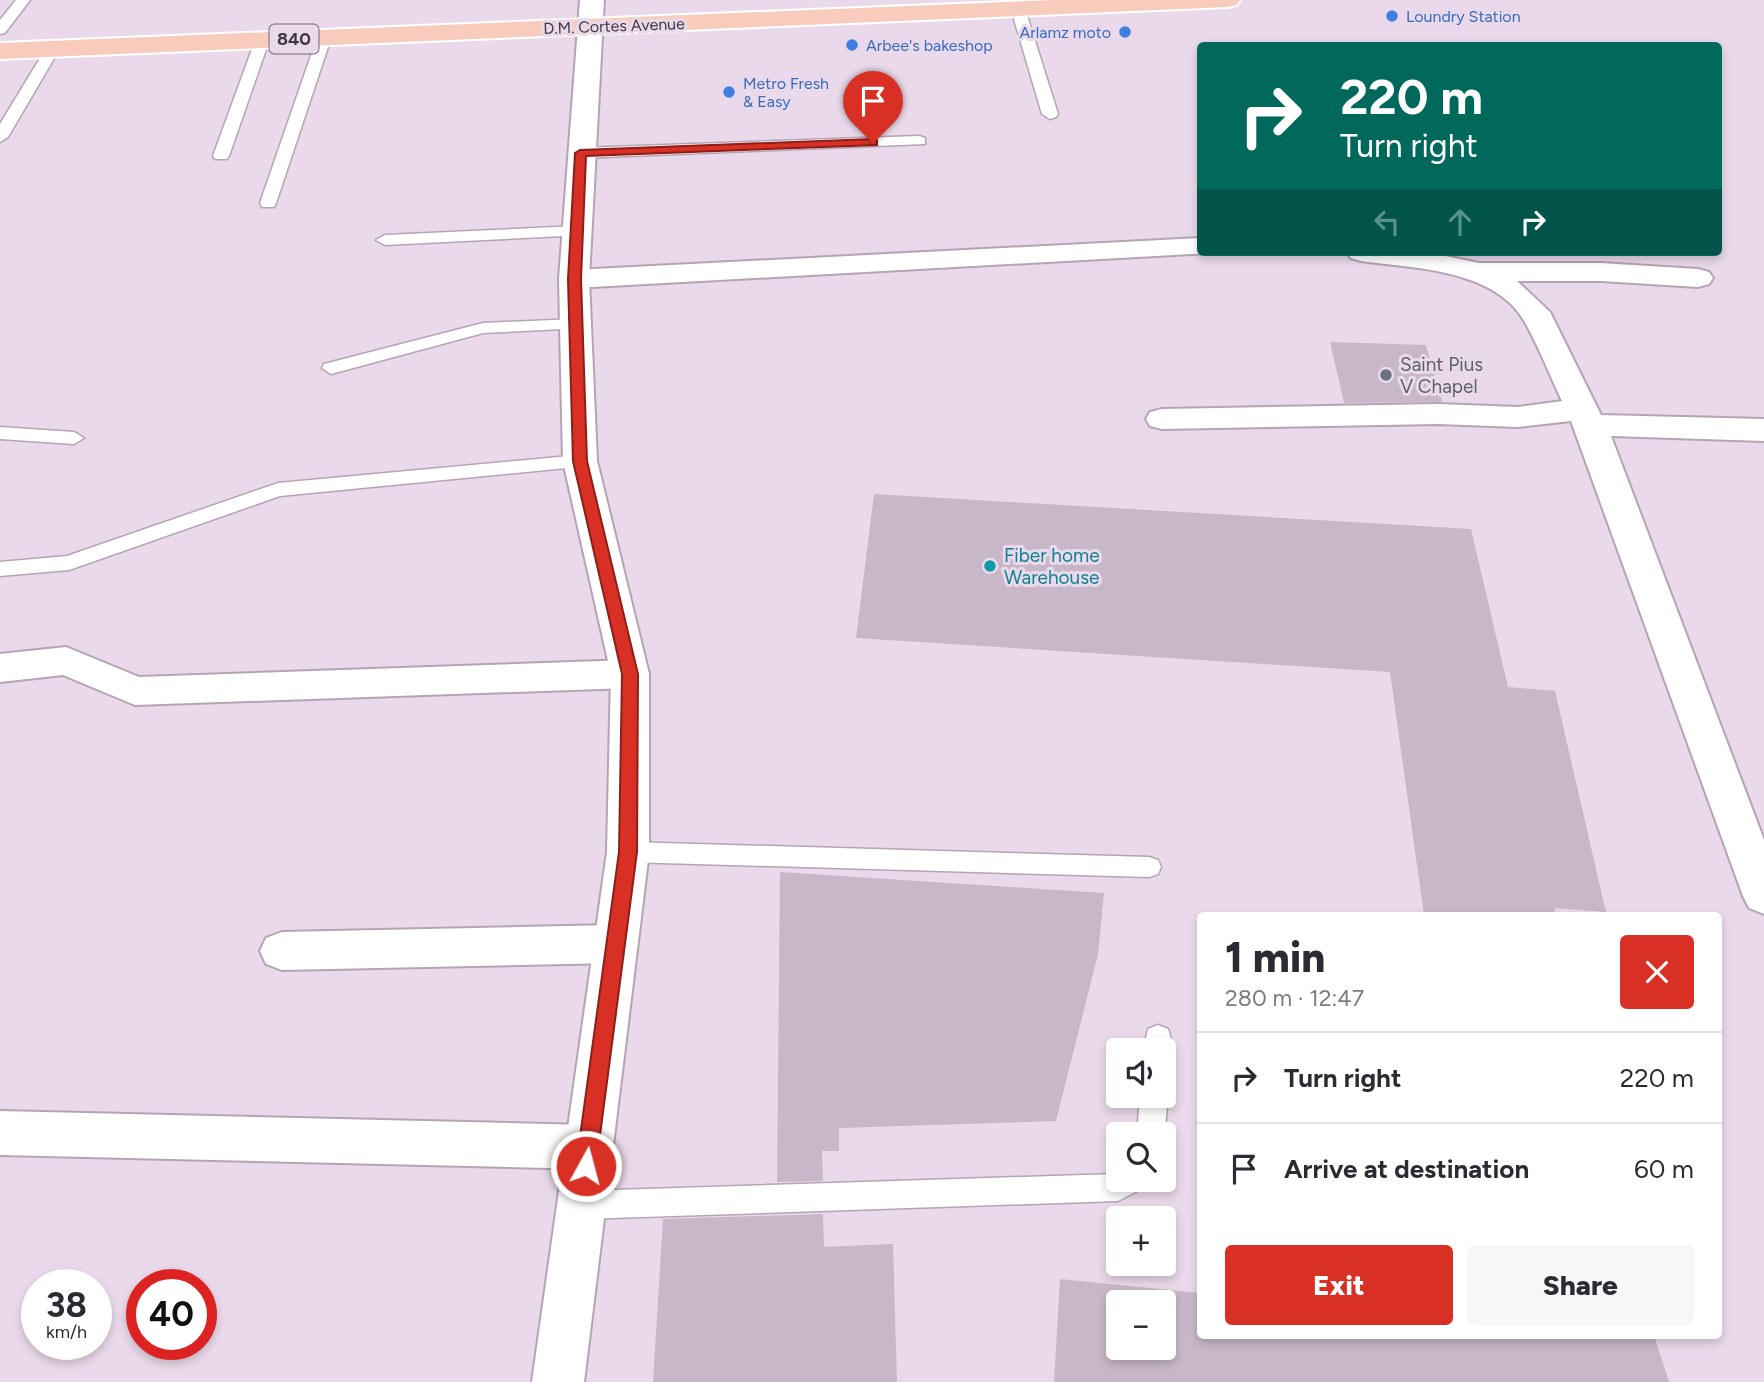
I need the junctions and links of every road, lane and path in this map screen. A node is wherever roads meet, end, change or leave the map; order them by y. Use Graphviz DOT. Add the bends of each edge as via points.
graph roads {
  1 [pos="23,0"];
  2 [pos="592,0"];
  3 [pos="1228,0"];
  4 [pos="1017,9"];
  5 [pos="588,28"];
  6 [pos="0,30"];
  7 [pos="324,38"];
  8 [pos="262,41"];
  9 [pos="52,50"];
  10 [pos="0,51"];
  11 [pos="1050,114"];
  12 [pos="0,136"];
  13 [pos="919,141"];
  14 [pos="580,153"];
  15 [pos="221,156"];
  16 [pos="268,203"];
  17 [pos="577,231"];
  18 [pos="385,240"];
  19 [pos="1197,247"];
  20 [pos="1390,256"];
  21 [pos="1479,272"];
  22 [pos="1698,278"];
  23 [pos="574,279"];
  24 [pos="576,324"];
  25 [pos="331,368"];
  26 [pos="1586,417"];
  27 [pos="1162,419"];
  28 [pos="1764,430"];
  29 [pos="0,433"];
  30 [pos="74,438"];
  31 [pos="580,461"];
  32 [pos="0,569"];
  33 [pos="0,668"];
  34 [pos="630,674"];
  35 [pos="628,852"];
  36 [pos="1149,867"];
  37 [pos="1764,896"];
  38 [pos="615,944"];
  39 [pos="282,951"];
  40 [pos="0,1133"];
  41 [pos="589,1147"];
  42 [pos="1106,1187"];
  43 [pos="582,1205"];
  44 [pos="558,1382"];
  1 -- 6 [label="lane"];
  2 -- 5 [label="street"];
  3 -- 4 [label="highway, D.M. Cortes Avenue / 840"];
  4 -- 5 [label="highway, D.M. Cortes Avenue / 840"];
  4 -- 11 [label="lane"];
  5 -- 7 [label="highway, D.M. Cortes Avenue / 840"];
  5 -- 14 [label="street"];
  7 -- 8 [label="highway, D.M. Cortes Avenue / 840"];
  7 -- 16 [label="lane"];
  8 -- 9 [label="highway, D.M. Cortes Avenue / 840"];
  8 -- 15 [label="lane"];
  9 -- 10 [label="highway, D.M. Cortes Avenue / 840"];
  9 -- 12 [label="lane"];
  13 -- 14 [label="lane"];
  14 -- 17 [label="street"];
  17 -- 18 [label="lane"];
  17 -- 23 [label="street"];
  19 -- 23 [label="street"];
  20 -- 21 [label="street"];
  21 -- 22 [label="street"];
  21 -- 26 [label="street" via="1508,288 1535,312"];
  23 -- 24 [label="street"];
  24 -- 25 [label="lane" via="483,328"];
  24 -- 31 [label="street"];
  26 -- 27 [label="street" via="1438,414"];
  26 -- 28 [label="street"];
  26 -- 37 [label="street"];
  29 -- 30 [label="lane"];
  31 -- 32 [label="lane" via="278,490 69,563"];
  31 -- 34 [label="street"];
  33 -- 34 [label="street" via="66,661 135,691"];
  34 -- 35 [label="street"];
  35 -- 36 [label="lane"];
  35 -- 38 [label="street"];
  38 -- 39 [label="street"];
  38 -- 41 [label="street"];
  40 -- 41 [label="street"];
  41 -- 43 [label="street"];
  42 -- 43 [label="lane"];
  43 -- 44 [label="street"];
}
